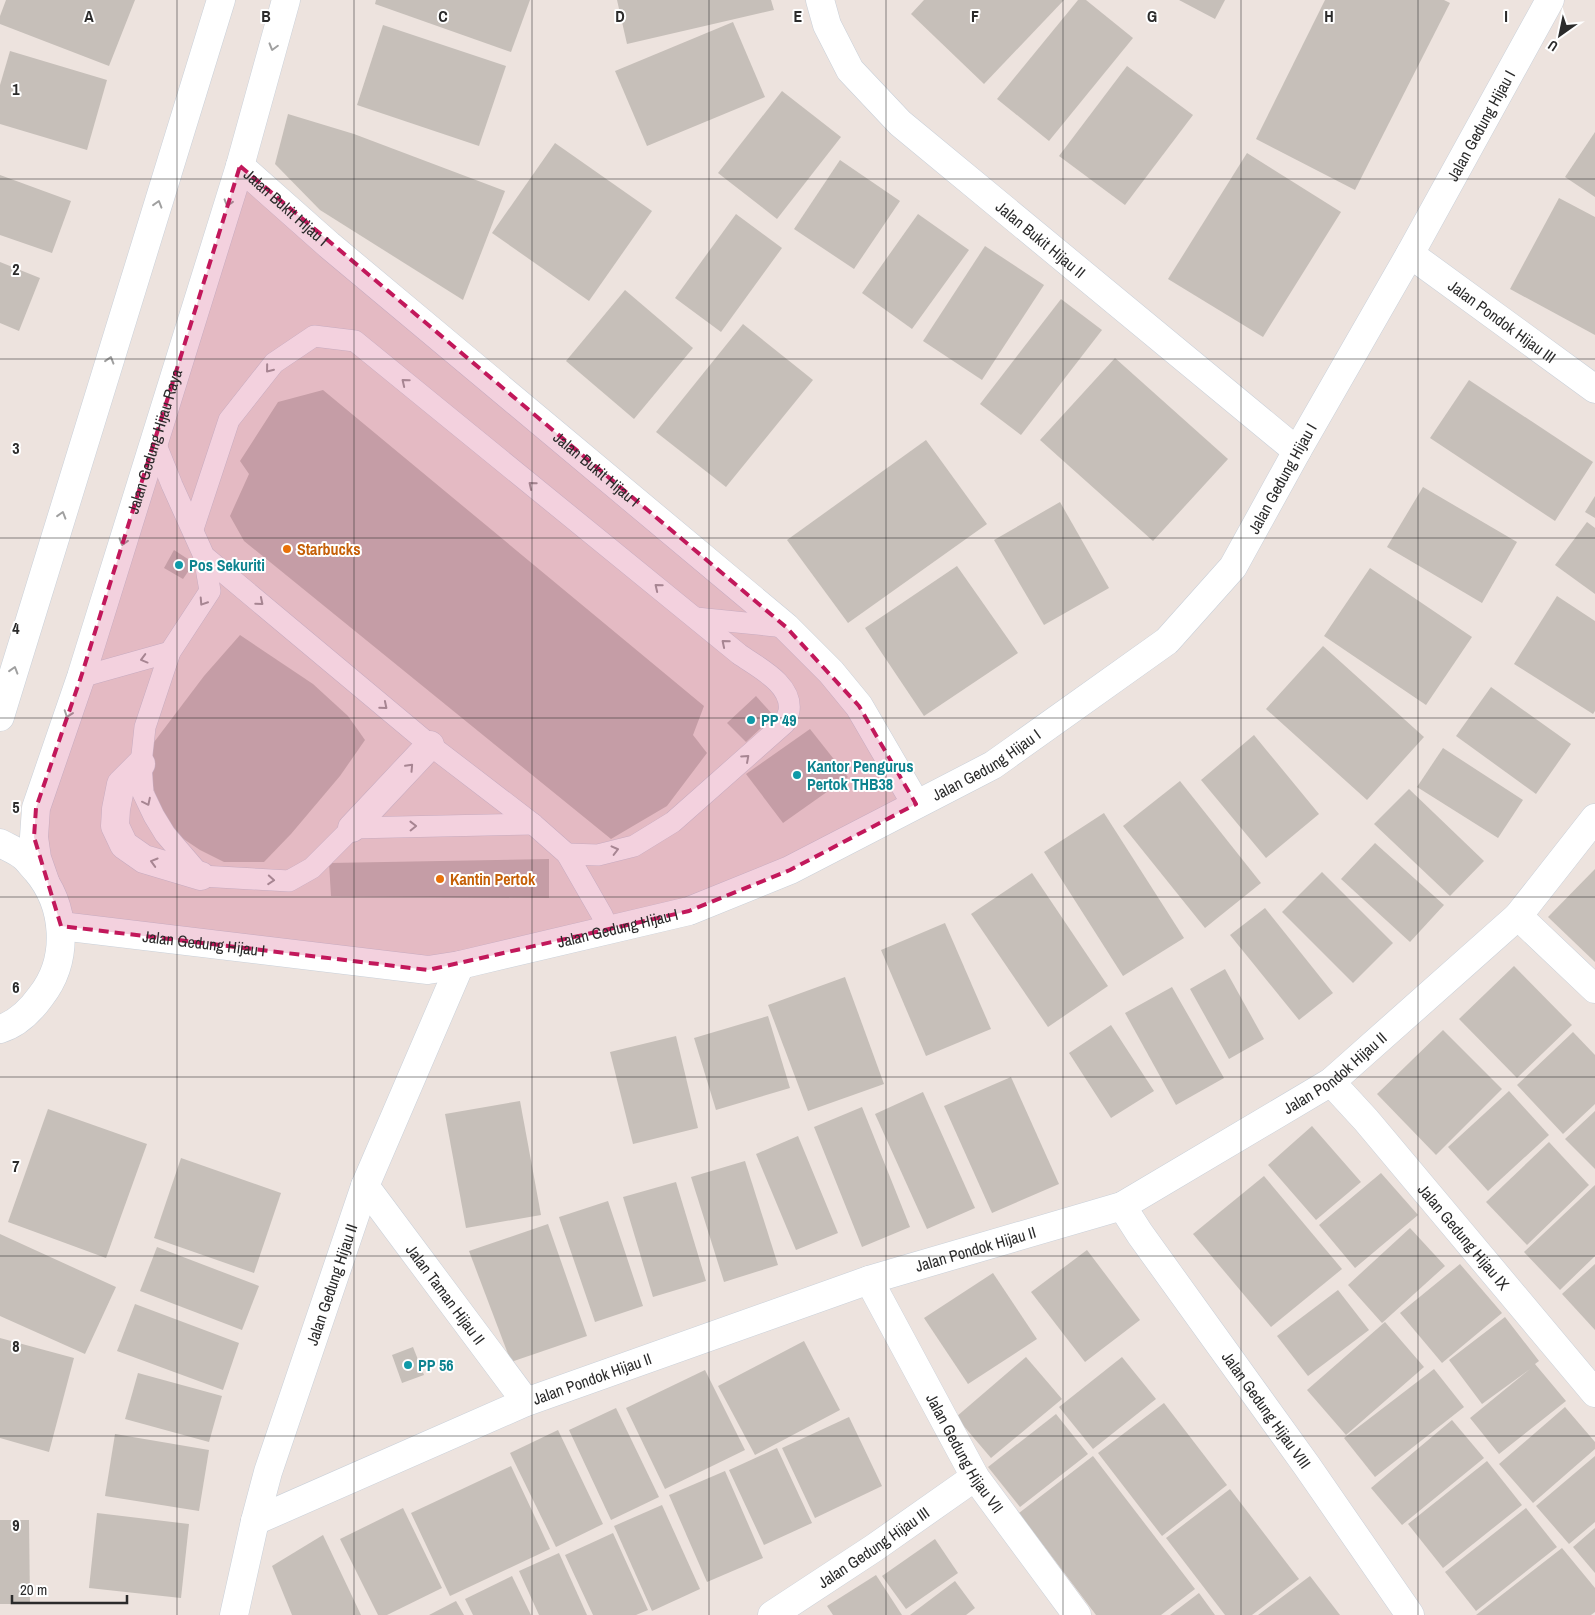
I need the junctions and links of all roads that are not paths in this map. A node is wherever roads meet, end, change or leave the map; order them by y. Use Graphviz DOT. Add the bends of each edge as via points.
graph roads {
  1 [pos="221,0"];
  2 [pos="286,0"];
  3 [pos="820,0"];
  4 [pos="1550,0"];
  5 [pos="240,166"];
  6 [pos="1410,254"];
  7 [pos="1595,388"];
  8 [pos="154,440"];
  9 [pos="1297,451"];
  10 [pos="192,529"];
  11 [pos="204,556"];
  12 [pos="696,618"];
  13 [pos="786,627"];
  14 [pos="170,652"];
  15 [pos="81,677"];
  16 [pos="0,717"];
  17 [pos="430,745"];
  18 [pos="141,764"];
  19 [pos="916,804"];
  20 [pos="1595,818"];
  21 [pos="533,824"];
  22 [pos="352,828"];
  23 [pos="0,843"];
  24 [pos="567,854"];
  25 [pos="200,876"];
  26 [pos="45,881"];
  27 [pos="1518,916"];
  28 [pos="61,926"];
  29 [pos="609,931"];
  30 [pos="460,965"];
  31 [pos="1595,989"];
  32 [pos="0,1029"];
  33 [pos="1332,1082"];
  34 [pos="366,1186"];
  35 [pos="1122,1206"];
  36 [pos="869,1280"];
  37 [pos="1595,1393"];
  38 [pos="526,1402"];
  39 [pos="975,1477"];
  40 [pos="255,1521"];
  41 [pos="234,1615"];
  42 [pos="772,1615"];
  43 [pos="1077,1615"];
  44 [pos="1410,1615"];
  16 -- 1 [label="street, one-way"];
  2 -- 5 [label="street, Jalan Gedung Hijau Raya, one-way"];
  3 -- 9 [label="street, Jalan Bukit Hijau II" via="827,25 850,70 900,123"];
  4 -- 6 [label="street, Jalan Gedung Hijau I"];
  5 -- 8 [label="street, Jalan Gedung Hijau Raya, one-way"];
  5 -- 13 [label="street, Jalan Bukit Hijau I" via="329,245"];
  6 -- 7 [label="street, Jalan Pondok Hijau III"];
  6 -- 9 [label="street, Jalan Gedung Hijau I"];
  8 -- 10 [label="lane"];
  8 -- 15 [label="street, Jalan Gedung Hijau Raya, one-way"];
  9 -- 19 [label="street, Jalan Gedung Hijau I" via="1233,567 1167,640 993,765"];
  10 -- 11 [label="lane"];
  12 -- 10 [label="lane, one-way" via="355,341 314,336 274,363 229,420"];
  11 -- 14 [label="lane, one-way" via="210,591"];
  11 -- 17 [label="lane, one-way"];
  12 -- 13 [label="lane"];
  24 -- 12 [label="lane, one-way" via="598,855 634,846 673,822 785,723 789,701 782,688"];
  13 -- 19 [label="street, Jalan Bukit Hijau I" via="831,672 859,706"];
  14 -- 15 [label="lane, one-way"];
  14 -- 18 [label="lane" via="145,727"];
  15 -- 26 [label="street, Jalan Gedung Hijau Raya, one-way" via="36,808 34,837"];
  17 -- 21 [label="lane"];
  22 -- 17 [label="street, one-way"];
  18 -- 25 [label="lane, one-way" via="143,793 154,816"];
  25 -- 18 [label="street, one-way" via="144,859 124,846 115,826 121,784"];
  19 -- 29 [label="street, Jalan Gedung Hijau I" via="790,870 689,911"];
  20 -- 27 [label="street, Jalan Pondok Hijau II"];
  22 -- 21 [label="lane, one-way"];
  21 -- 24 [label="lane"];
  25 -- 22 [label="lane, one-way" via="289,881 312,868"];
  23 -- 26 [label="street" via="24,856"];
  24 -- 29 [label="lane"];
  26 -- 28 [label="street" via="56,902"];
  27 -- 31 [label="street"];
  27 -- 33 [label="street, Jalan Pondok Hijau II"];
  28 -- 30 [label="street, Jalan Gedung Hijau I" via="428,970"];
  28 -- 32 [label="street" via="60,957 49,986 31,1010"];
  29 -- 30 [label="street, Jalan Gedung Hijau I"];
  30 -- 34 [label="street, Jalan Gedung Hijau II"];
  33 -- 35 [label="street, Jalan Pondok Hijau II"];
  33 -- 37 [label="street, Jalan Gedung Hijau IX"];
  34 -- 38 [label="street, Jalan Taman Hijau II"];
  34 -- 40 [label="street, Jalan Gedung Hijau II" via="268,1472"];
  35 -- 36 [label="street, Jalan Pondok Hijau II"];
  35 -- 44 [label="street, Jalan Gedung Hijau VIII"];
  36 -- 38 [label="street, Jalan Pondok Hijau II"];
  36 -- 39 [label="street, Jalan Gedung Hijau VII"];
  38 -- 40 [label="street, Jalan Pondok Hijau II"];
  39 -- 42 [label="street, Jalan Gedung Hijau III"];
  39 -- 43 [label="street, Jalan Gedung Hijau VII"];
  40 -- 41 [label="street, Jalan Gedung Hijau II"];
}
